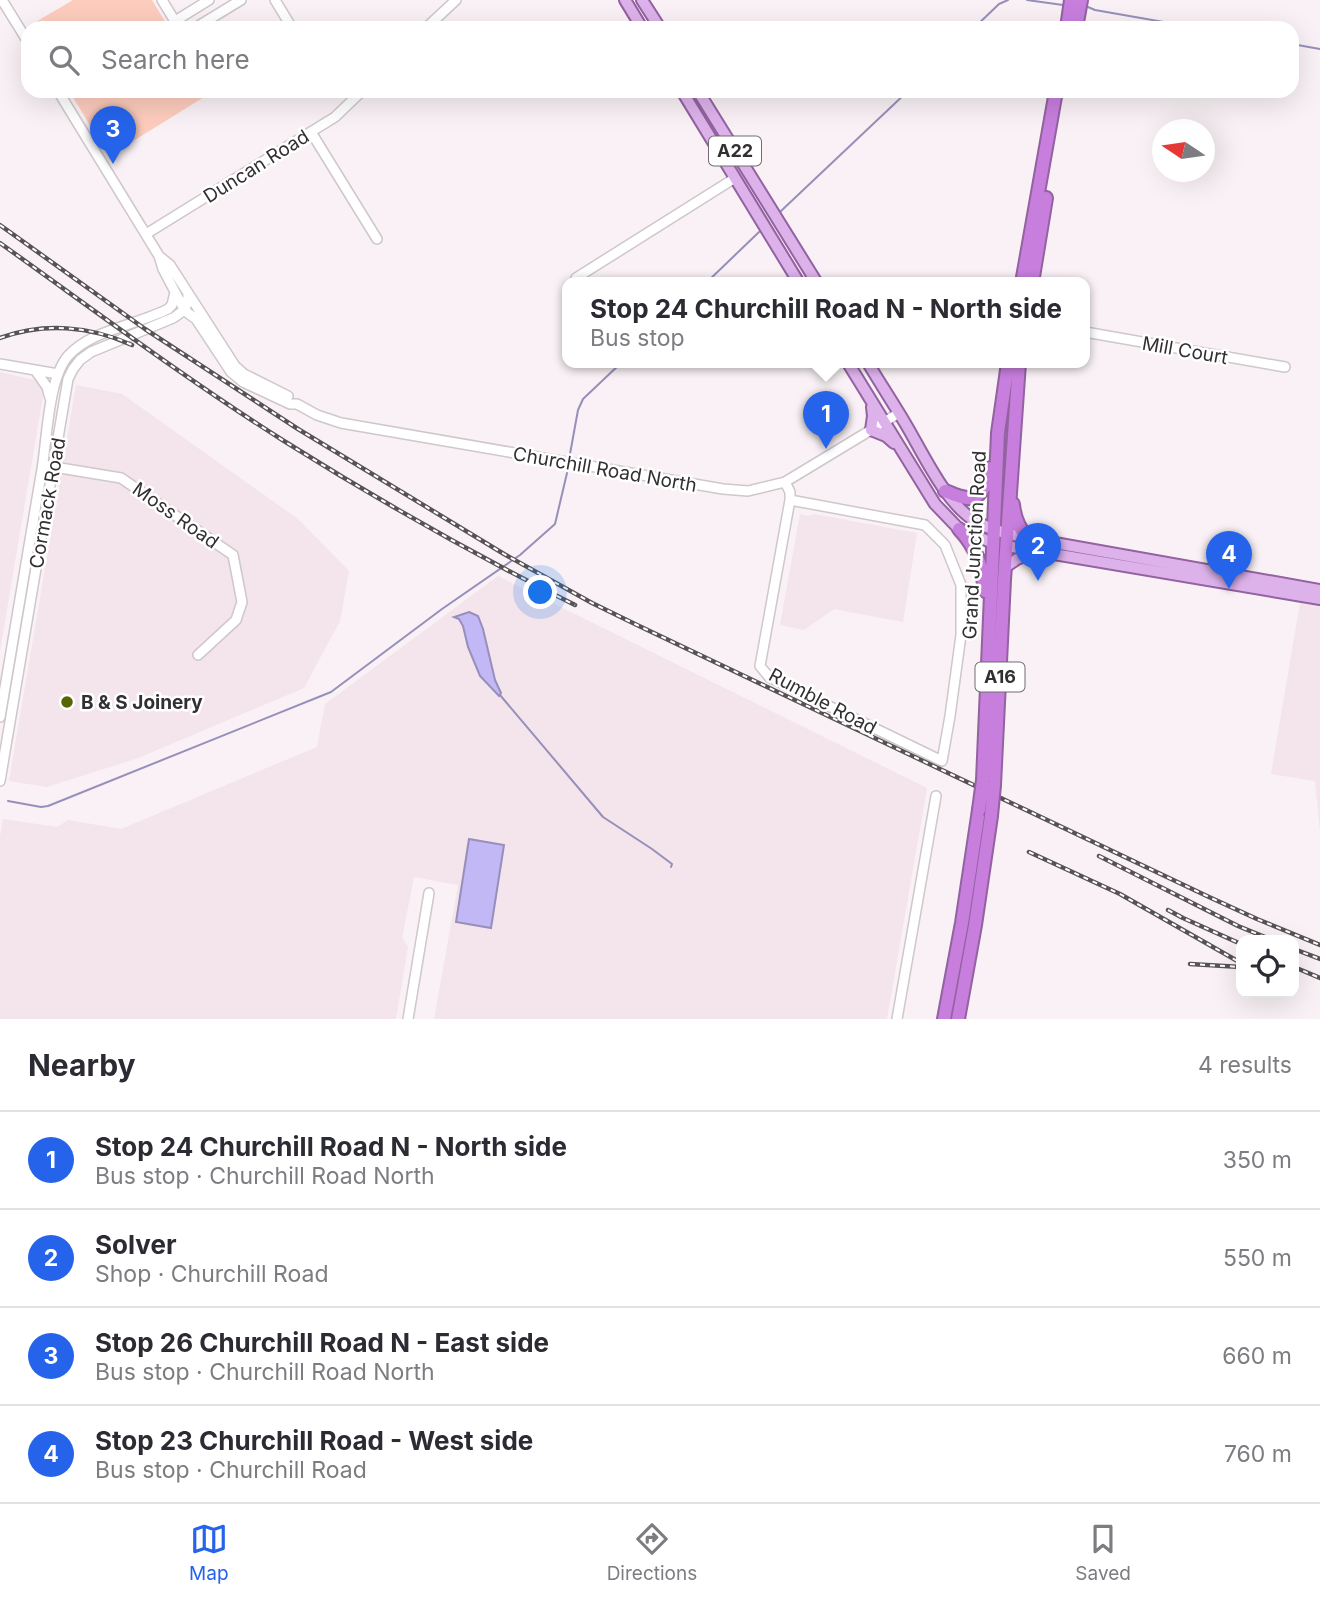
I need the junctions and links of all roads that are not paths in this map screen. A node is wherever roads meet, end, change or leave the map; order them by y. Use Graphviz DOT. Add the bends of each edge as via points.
graph roads {
  1 [pos="2,0"];
  2 [pos="162,0"];
  3 [pos="209,0"];
  4 [pos="241,0"];
  5 [pos="275,0"];
  6 [pos="456,0"];
  7 [pos="625,0"];
  8 [pos="642,0"];
  9 [pos="1071,0"];
  10 [pos="1081,0"];
  11 [pos="175,21"];
  12 [pos="181,21"];
  13 [pos="206,21"];
  14 [pos="288,21"];
  15 [pos="434,21"];
  16 [pos="638,21"];
  17 [pos="656,21"];
  18 [pos="1068,21"];
  19 [pos="1077,21"];
  20 [pos="21,31"];
  21 [pos="62,98"];
  22 [pos="355,98"];
  23 [pos="685,98"];
  24 [pos="702,98"];
  25 [pos="1056,98"];
  26 [pos="1063,98"];
  27 [pos="311,132"];
  28 [pos="1053,135"];
  29 [pos="734,178"];
  30 [pos="146,234"];
  31 [pos="377,239"];
  32 [pos="159,256"];
  33 [pos="578,277"];
  34 [pos="795,277"];
  35 [pos="813,277"];
  36 [pos="1023,277"];
  37 [pos="1033,277"];
  38 [pos="175,292"];
  39 [pos="188,295"];
  40 [pos="185,311"];
  41 [pos="173,318"];
  42 [pos="201,327"];
  43 [pos="1090,333"];
  44 [pos="91,352"];
  45 [pos="0,364"];
  46 [pos="1285,367"];
  47 [pos="851,368"];
  48 [pos="871,368"];
  49 [pos="1007,368"];
  50 [pos="1019,368"];
  51 [pos="35,370"];
  52 [pos="58,374"];
  53 [pos="65,397"];
  54 [pos="871,399"];
  55 [pos="51,403"];
  56 [pos="297,404"];
  57 [pos="899,413"];
  58 [pos="884,422"];
  59 [pos="871,430"];
  60 [pos="998,433"];
  61 [pos="902,449"];
  62 [pos="1011,461"];
  63 [pos="43,465"];
  64 [pos="53,467"];
  65 [pos="785,482"];
  66 [pos="945,491"];
  67 [pos="790,500"];
  68 [pos="959,528"];
  69 [pos="1000,538"];
  70 [pos="1027,538"];
  71 [pos="1043,552"];
  72 [pos="1004,568"];
  73 [pos="1191,572"];
  74 [pos="1320,590"];
  75 [pos="1320,599"];
  76 [pos="989,626"];
  77 [pos="198,654"];
  78 [pos="0,717"];
  79 [pos="0,781"];
  80 [pos="988,782"];
  81 [pos="936,796"];
  82 [pos="429,893"];
  83 [pos="966,938"];
  84 [pos="408,1019"];
  85 [pos="897,1019"];
  86 [pos="944,1019"];
  87 [pos="958,1019"];
  1 -- 20 [label="street"];
  2 -- 11 [label="street"];
  3 -- 12 [label="street"];
  4 -- 13 [label="street"];
  5 -- 14 [label="street"];
  6 -- 15 [label="street"];
  7 -- 16 [label="main road"];
  8 -- 17 [label="main road"];
  9 -- 18 [label="highway"];
  10 -- 19 [label="highway"];
  21 -- 30 [label="street, Churchill Road North"];
  22 -- 27 [label="street, Duncan Road"];
  23 -- 29 [label="main road, A22"];
  24 -- 35 [label="main road, A22"];
  25 -- 28 [label="highway"];
  26 -- 28 [label="highway"];
  27 -- 30 [label="street, Duncan Road"];
  27 -- 31 [label="street"];
  28 -- 36 [label="highway"];
  28 -- 37 [label="highway"];
  29 -- 33 [label="street"];
  29 -- 34 [label="main road, A22"];
  30 -- 32 [label="street, Churchill Road North"];
  32 -- 38 [label="street, Churchill Road North"];
  32 -- 39 [label="street, Churchill Road North"];
  38 -- 40 [label="street, Churchill Road North"];
  38 -- 52 [label="street, Cormack Road" via="168,309 76,348"];
  39 -- 40 [label="street"];
  39 -- 56 [label="street, Churchill Road North" via="234,366"];
  40 -- 41 [label="street, Cormack Road"];
  40 -- 42 [label="street, Churchill Road North"];
  41 -- 42 [label="street"];
  41 -- 44 [label="street, Cormack Road"];
  42 -- 56 [label="street, Churchill Road North" via="238,379"];
  43 -- 46 [label="street, Mill Court"];
  44 -- 52 [label="street"];
  44 -- 53 [label="street, Cormack Road" via="73,369"];
  45 -- 51 [label="street"];
  47 -- 54 [label="main road"];
  48 -- 57 [label="main road"];
  49 -- 60 [label="highway, Grand Junction Road / A16"];
  50 -- 62 [label="highway, Grand Junction Road / A16"];
  51 -- 52 [label="street"];
  51 -- 55 [label="street"];
  52 -- 53 [label="street"];
  52 -- 55 [label="street, Cormack Road"];
  53 -- 64 [label="street, Cormack Road"];
  54 -- 58 [label="main road"];
  54 -- 59 [label="main road"];
  55 -- 63 [label="street, Cormack Road"];
  56 -- 65 [label="street, Churchill Road North" via="341,423 734,490"];
  57 -- 58 [label="street, Churchill Road North"];
  57 -- 66 [label="main road"];
  58 -- 59 [label="street, Churchill Road North"];
  58 -- 61 [label="main road"];
  59 -- 61 [label="main road"];
  59 -- 65 [label="street, Churchill Road North"];
  60 -- 66 [label="highway" via="985,488 968,498"];
  60 -- 69 [label="highway, Grand Junction Road / A16"];
  61 -- 68 [label="main road" via="935,504"];
  62 -- 69 [label="highway, Grand Junction Road / A16"];
  62 -- 70 [label="highway" via="1015,519"];
  63 -- 64 [label="street, Moss Road"];
  63 -- 78 [label="street, Cormack Road"];
  64 -- 77 [label="street, Moss Road" via="121,478 233,555 242,602 236,620"];
  64 -- 79 [label="street, Cormack Road"];
  65 -- 67 [label="street, Rumble Road"];
  66 -- 69 [label="main road" via="975,522"];
  67 -- 67 [label="street, Rumble Road" via="760,666 769,677 942,761 961,635 961,585 945,545 925,525"];
  68 -- 69 [label="main road"];
  68 -- 76 [label="highway" via="977,554"];
  69 -- 70 [label="main road"];
  69 -- 71 [label="main road"];
  69 -- 72 [label="highway, Grand Junction Road / A16"];
  69 -- 76 [label="highway, Grand Junction Road / A16"];
  70 -- 73 [label="main road"];
  71 -- 72 [label="main road" via="1024,556"];
  71 -- 73 [label="main road"];
  72 -- 80 [label="highway, Grand Junction Road / A16"];
  73 -- 74 [label="main road"];
  73 -- 75 [label="main road"];
  76 -- 80 [label="highway, Grand Junction Road / A16"];
  80 -- 83 [label="highway, Grand Junction Road / A16, bridge"];
  81 -- 85 [label="street"];
  82 -- 84 [label="street"];
  83 -- 86 [label="highway, Grand Junction Road / A16"];
  83 -- 87 [label="highway, Grand Junction Road / A16"];
}
